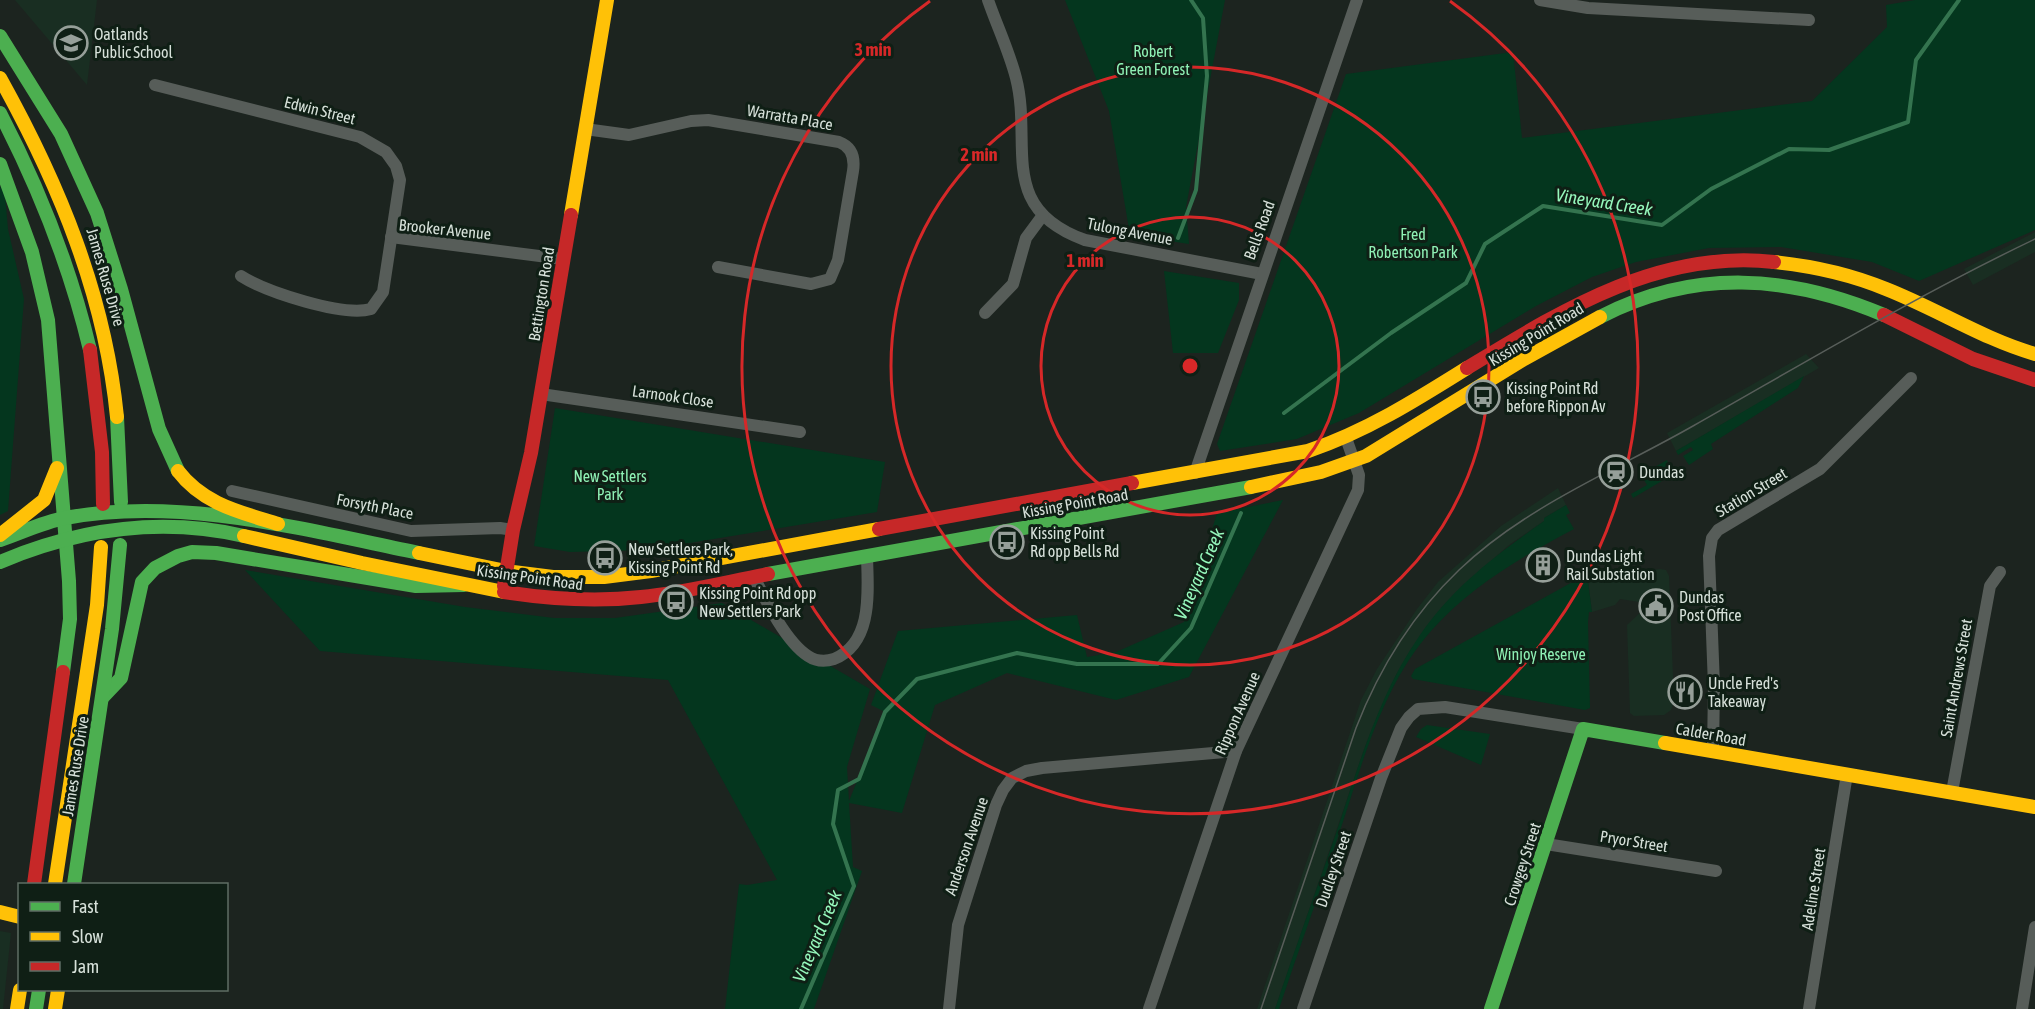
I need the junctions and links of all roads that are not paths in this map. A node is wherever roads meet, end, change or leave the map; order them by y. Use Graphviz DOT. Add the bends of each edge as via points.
graph roads {
  1 [pos="607,0"];
  2 [pos="988,0"];
  3 [pos="1358,0"];
  4 [pos="1540,0"];
  5 [pos="1809,20"];
  6 [pos="0,36"];
  7 [pos="0,78"];
  8 [pos="155,85"];
  9 [pos="0,113"];
  10 [pos="585,129"];
  11 [pos="0,164"];
  12 [pos="1043,215"];
  13 [pos="391,237"];
  14 [pos="563,259"];
  15 [pos="718,267"];
  16 [pos="1262,274"];
  17 [pos="241,276"];
  18 [pos="985,313"];
  19 [pos="2035,354"];
  20 [pos="1911,378"];
  21 [pos="2035,380"];
  22 [pos="541,394"];
  23 [pos="800,432"];
  24 [pos="1346,438"];
  25 [pos="1354,461"];
  26 [pos="59,462"];
  27 [pos="1195,473"];
  28 [pos="232,491"];
  29 [pos="121,502"];
  30 [pos="103,504"];
  31 [pos="64,518"];
  32 [pos="278,524"];
  33 [pos="513,531"];
  34 [pos="0,535"];
  35 [pos="65,537"];
  36 [pos="0,540"];
  37 [pos="120,545"];
  38 [pos="101,547"];
  39 [pos="867,557"];
  40 [pos="0,562"];
  41 [pos="506,571"];
  42 [pos="2000,572"];
  43 [pos="754,578"];
  44 [pos="464,585"];
  45 [pos="504,592"];
  46 [pos="102,698"];
  47 [pos="1583,729"];
  48 [pos="1396,740"];
  49 [pos="1713,751"];
  50 [pos="1236,752"];
  51 [pos="1847,774"];
  52 [pos="1952,792"];
  53 [pos="2035,807"];
  54 [pos="1546,844"];
  55 [pos="1716,871"];
  56 [pos="34,883"];
  57 [pos="55,883"];
  58 [pos="74,883"];
  59 [pos="2035,927"];
  60 [pos="20,991"];
  61 [pos="39,991"];
  62 [pos="58,991"];
  63 [pos="17,1009"];
  64 [pos="36,1009"];
  65 [pos="55,1009"];
  66 [pos="949,1009"];
  67 [pos="1149,1009"];
  68 [pos="1303,1009"];
  69 [pos="1491,1009"];
  70 [pos="1809,1009"];
  71 [pos="2022,1009"];
  1 -- 10 [label="main road, Bettington Road"];
  2 -- 12 [label="street, Tulong Avenue" via="1016,78 1025,182"];
  3 -- 16 [label="street, Bells Road"];
  4 -- 5 [label="street" via="1588,8"];
  6 -- 32 [label="main road" via="48,107 87,189 172,460 188,483 216,503"];
  7 -- 29 [label="main road, James Ruse Drive" via="45,157 93,283 112,369 122,463"];
  8 -- 13 [label="street, Edwin Street" via="360,137 378,146 392,159 399,173"];
  9 -- 30 [label="main road, James Ruse Drive" via="34,176 77,294 95,379"];
  10 -- 14 [label="main road, Bettington Road"];
  10 -- 15 [label="street, Warratta Place" via="629,135 708,120 839,142 849,148 854,158 853,171 838,260 830,279 811,284"];
  11 -- 26 [label="main road" via="22,217 44,299 52,344"];
  12 -- 16 [label="street, Tulong Avenue" via="1062,230 1085,240"];
  12 -- 18 [label="street" via="1026,238 1013,284"];
  13 -- 14 [label="street, Brooker Avenue"];
  13 -- 17 [label="street, Brooker Avenue" via="381,299 363,312 270,291"];
  14 -- 22 [label="main road, Bettington Road"];
  16 -- 27 [label="street, Bells Road"];
  19 -- 24 [label="main road, Kissing Point Road" via="1973,332 1898,293 1846,274 1777,261 1701,263 1629,280 1586,298"];
  20 -- 49 [label="street, Station Street" via="1820,469 1718,530 1712,538 1709,556"];
  21 -- 25 [label="main road, Kissing Point Road" via="1974,359 1838,296 1770,283 1700,284 1648,296 1597,316 1399,438"];
  22 -- 23 [label="street, Larnook Close"];
  22 -- 33 [label="main road, Bettington Road"];
  24 -- 25 [label="street, Rippon Avenue"];
  24 -- 27 [label="main road, Kissing Point Road" via="1308,451"];
  25 -- 39 [label="main road, Kissing Point Road" via="1263,485"];
  25 -- 50 [label="street, Rippon Avenue" via="1359,475 1358,490"];
  26 -- 31 [label="main road"];
  26 -- 34 [label="main road" via="44,500"];
  27 -- 41 [label="main road, Kissing Point Road" via="651,572 553,577"];
  28 -- 33 [label="street, Forsyth Place" via="411,531"];
  31 -- 32 [label="main road, Kissing Point Road" via="147,509"];
  31 -- 35 [label="main road"];
  31 -- 36 [label="main road, Kissing Point Road"];
  32 -- 41 [label="main road, Kissing Point Road"];
  33 -- 41 [label="main road, Bettington Road"];
  35 -- 40 [label="main road, Kissing Point Road"];
  35 -- 44 [label="main road, Kissing Point Road" via="143,527 212,530"];
  35 -- 56 [label="main road" via="71,578 70,619"];
  37 -- 46 [label="main road, James Ruse Drive"];
  38 -- 57 [label="main road, James Ruse Drive" via="97,605"];
  39 -- 43 [label="main road, Kissing Point Road"];
  39 -- 43 [label="street" via="868,600 862,631 841,656 825,662 810,658 798,648"];
  41 -- 45 [label="main road, Bettington Road"];
  42 -- 52 [label="street, Saint Andrews Street" via="1990,586"];
  43 -- 45 [label="main road, Kissing Point Road" via="610,601 553,600"];
  44 -- 45 [label="main road, Kissing Point Road"];
  44 -- 46 [label="main road" via="416,586 216,553 178,556 155,568 142,582 121,678"];
  46 -- 58 [label="main road, James Ruse Drive"];
  47 -- 48 [label="street, Calder Road" via="1430,706 1409,717"];
  47 -- 49 [label="main road, Calder Road"];
  47 -- 54 [label="main road, Crowgey Street"];
  48 -- 68 [label="street, Dudley Street"];
  49 -- 51 [label="main road, Calder Road"];
  50 -- 66 [label="street, Anderson Avenue" via="1042,768 1012,778 996,805 965,897"];
  50 -- 67 [label="street, Rippon Avenue"];
  51 -- 52 [label="main road, Calder Road"];
  51 -- 70 [label="street, Adeline Street"];
  52 -- 53 [label="main road, Calder Road"];
  54 -- 55 [label="street, Pryor Street"];
  54 -- 69 [label="main road, Crowgey Street"];
  59 -- 71 [label="street"];
  60 -- 63 [label="main road"];
  61 -- 64 [label="main road"];
  62 -- 65 [label="main road"];
}
